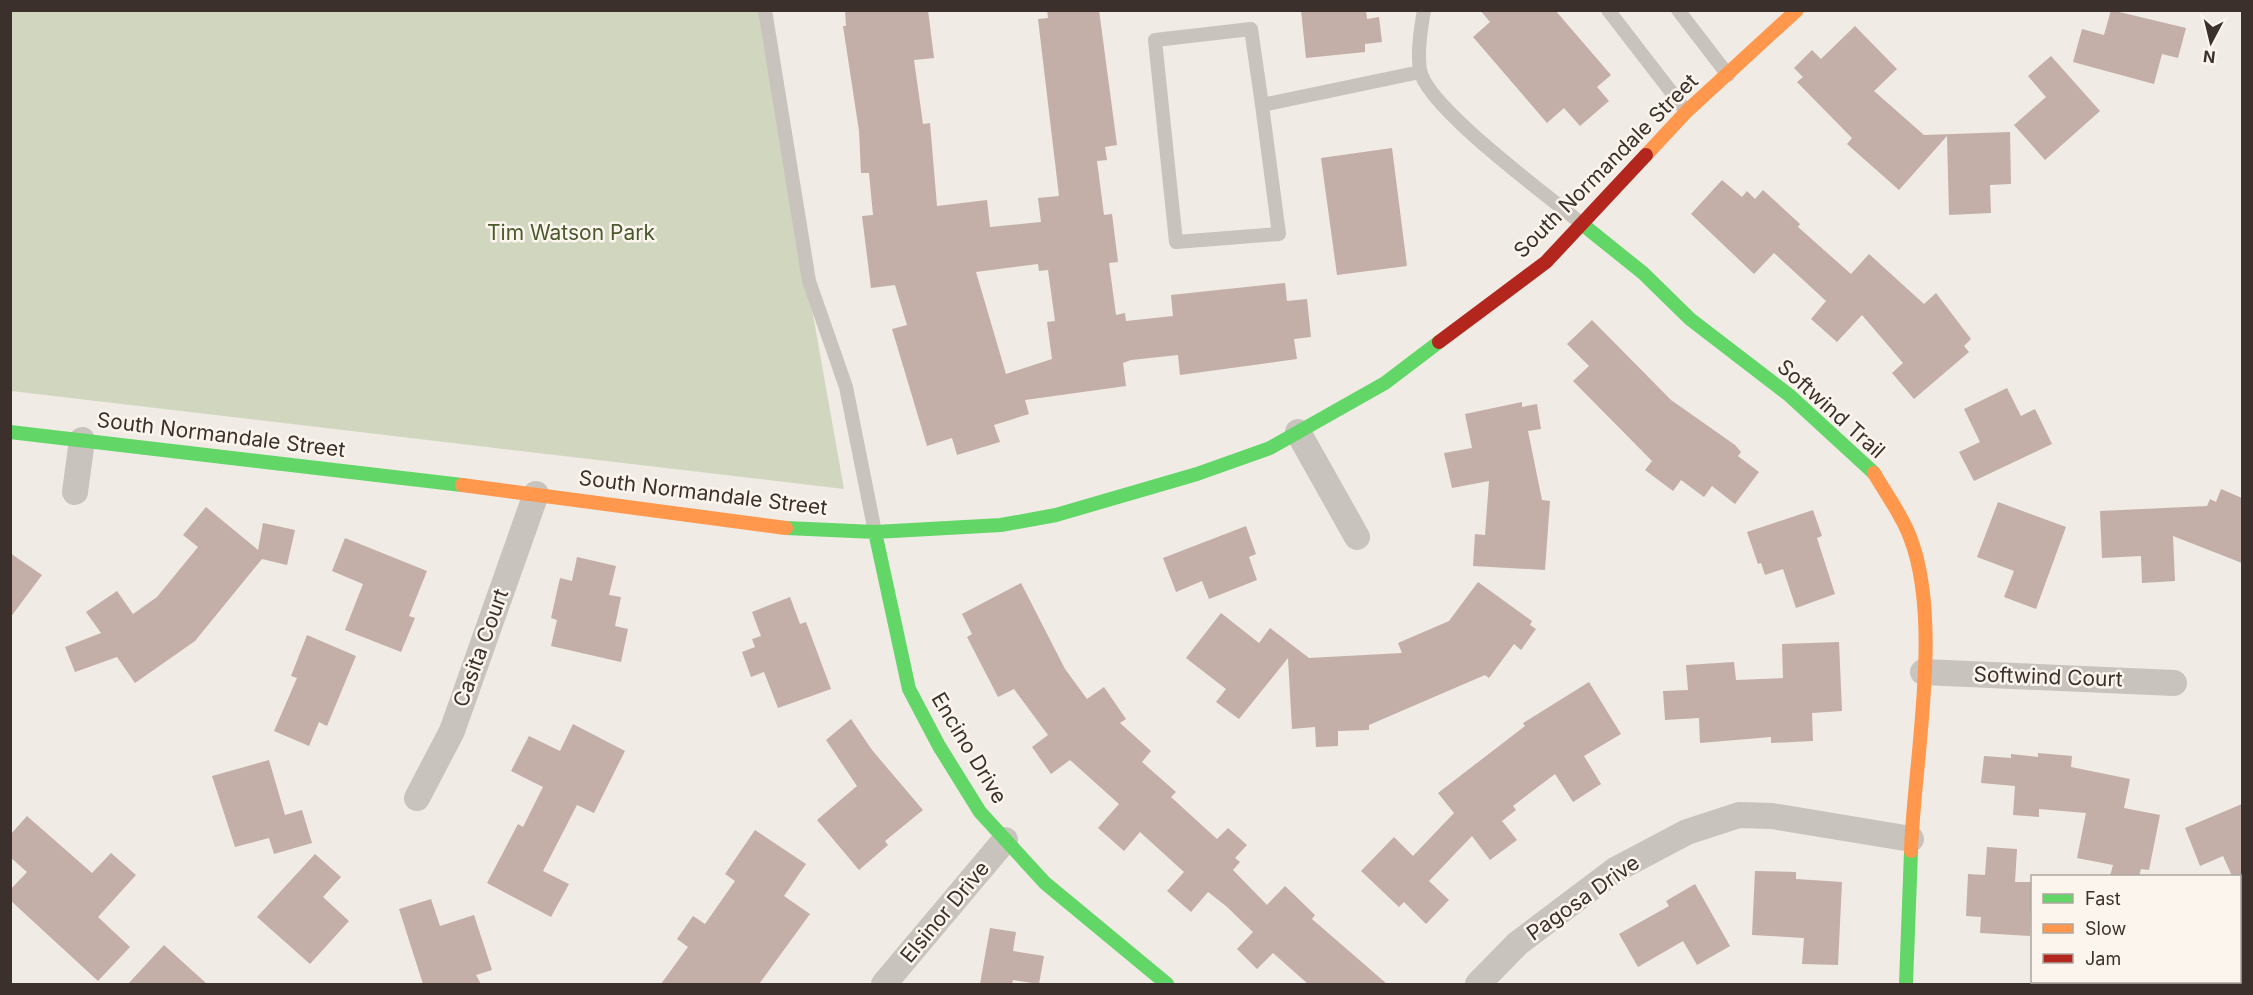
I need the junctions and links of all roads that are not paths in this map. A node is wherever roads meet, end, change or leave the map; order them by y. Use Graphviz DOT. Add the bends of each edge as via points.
graph roads {
  1 [pos="765,10"];
  2 [pos="1424,10"];
  3 [pos="1608,10"];
  4 [pos="1678,10"];
  5 [pos="1797,10"];
  6 [pos="1420,72"];
  7 [pos="1728,75"];
  8 [pos="1262,105"];
  9 [pos="1687,111"];
  10 [pos="1582,224"];
  11 [pos="10,432"];
  12 [pos="1298,432"];
  13 [pos="82,440"];
  14 [pos="75,492"];
  15 [pos="536,494"];
  16 [pos="875,532"];
  17 [pos="1357,537"];
  18 [pos="1923,672"];
  19 [pos="2174,683"];
  20 [pos="417,798"];
  21 [pos="1911,839"];
  22 [pos="1005,840"];
  23 [pos="884,984"];
  24 [pos="1167,984"];
  25 [pos="1478,984"];
  26 [pos="1906,984"];
  1 -- 16 [label="lane" via="809,281 846,387"];
  2 -- 6 [label="lane"];
  3 -- 9 [label="lane"];
  4 -- 7 [label="lane"];
  5 -- 7 [label="street, South Normandale Street"];
  6 -- 8 [label="lane"];
  6 -- 10 [label="lane" via="1465,129"];
  7 -- 9 [label="street, South Normandale Street"];
  8 -- 8 [label="lane" via="1279,234 1176,242 1155,40 1251,29"];
  9 -- 10 [label="street, South Normandale Street"];
  10 -- 12 [label="street, South Normandale Street" via="1546,262 1385,383"];
  10 -- 18 [label="street, Softwind Trail" via="1871,468 1910,537 1926,637"];
  11 -- 13 [label="street, South Normandale Street"];
  12 -- 16 [label="street, South Normandale Street" via="1270,448 1197,474 1056,516 1001,525"];
  12 -- 17 [label="street"];
  13 -- 14 [label="street"];
  13 -- 15 [label="street, South Normandale Street"];
  15 -- 16 [label="street, South Normandale Street" via="777,528"];
  15 -- 20 [label="street, Casita Court" via="452,731"];
  16 -- 22 [label="street, Encino Drive" via="909,688 980,812"];
  18 -- 19 [label="street, Softwind Court"];
  18 -- 21 [label="street, Softwind Trail"];
  21 -- 25 [label="street, Pagosa Drive" via="1772,816 1739,815 1687,832 1615,870 1517,944"];
  21 -- 26 [label="street, Softwind Trail"];
  22 -- 23 [label="street, Elsinor Drive"];
  22 -- 24 [label="street, Encino Drive" via="1045,883"];
}
